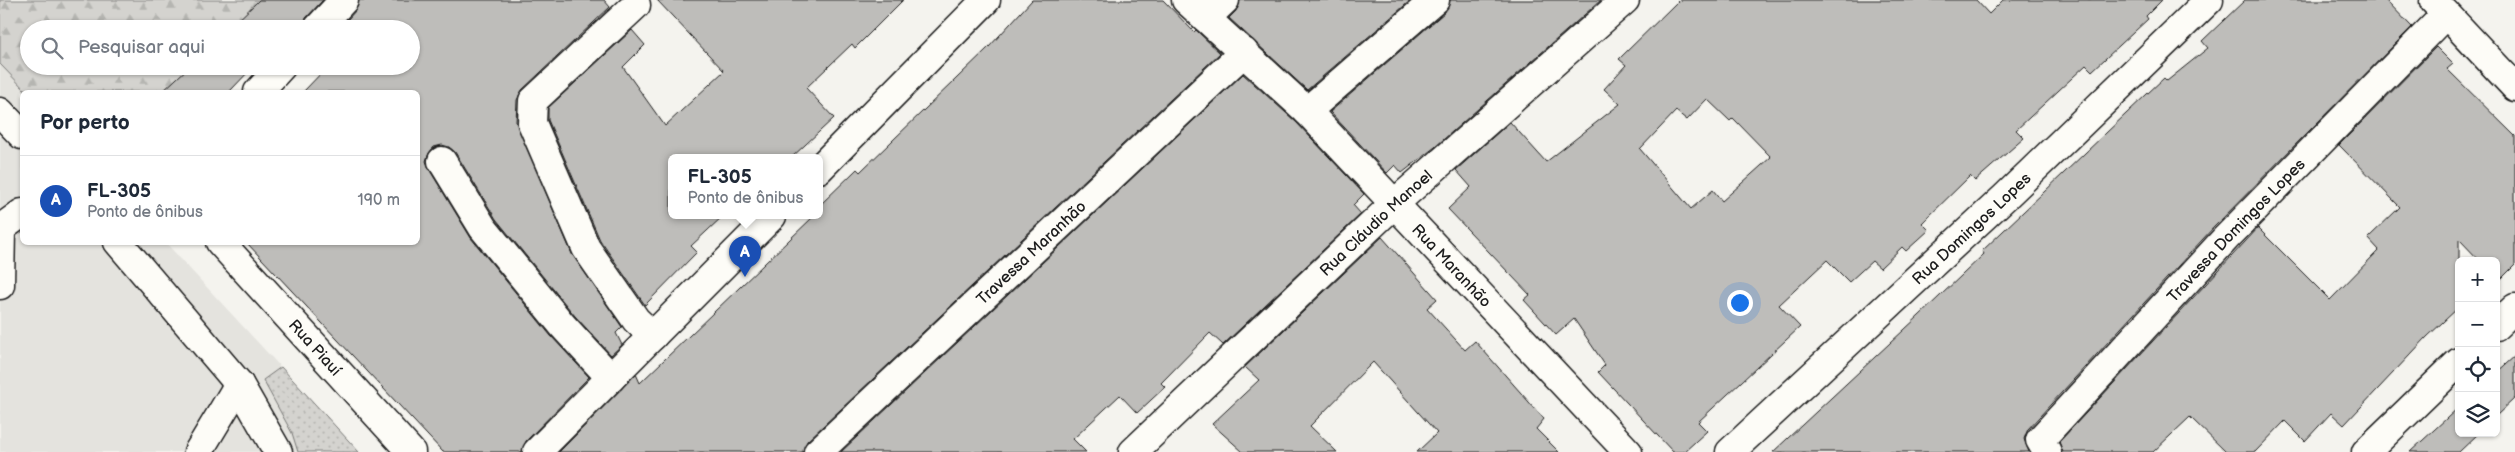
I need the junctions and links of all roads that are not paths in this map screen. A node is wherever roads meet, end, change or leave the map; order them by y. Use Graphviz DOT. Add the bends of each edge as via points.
graph roads {
  1 [pos="344,0"];
  2 [pos="986,0"];
  3 [pos="1435,0"];
  4 [pos="1625,0"];
  5 [pos="2209,0"];
  6 [pos="636,6"];
  7 [pos="1206,6"];
  8 [pos="2439,7"];
  9 [pos="325,20"];
  10 [pos="1244,52"];
  11 [pos="274,75"];
  12 [pos="2515,87"];
  13 [pos="260,90"];
  14 [pos="1307,111"];
  15 [pos="0,112"];
  16 [pos="20,133"];
  17 [pos="442,161"];
  18 [pos="823,165"];
  19 [pos="1395,202"];
  20 [pos="20,214"];
  21 [pos="769,219"];
  22 [pos="0,229"];
  23 [pos="121,245"];
  24 [pos="223,245"];
  25 [pos="0,285"];
  26 [pos="2515,308"];
  27 [pos="2500,322"];
  28 [pos="653,336"];
  29 [pos="2455,366"];
  30 [pos="611,378"];
  31 [pos="239,384"];
  32 [pos="212,439"];
  33 [pos="198,452"];
  34 [pos="278,452"];
  35 [pos="411,452"];
  36 [pos="537,452"];
  37 [pos="818,452"];
  38 [pos="1133,452"];
  39 [pos="1628,452"];
  40 [pos="1730,452"];
  41 [pos="2047,452"];
  42 [pos="2366,452"];
  1 -- 9 [label="street"];
  2 -- 18 [label="street"];
  3 -- 14 [label="street"];
  4 -- 19 [label="street, Rua Cláudio Manoel"];
  5 -- 40 [label="street, Rua Domingos Lopes" via="2005,197"];
  6 -- 28 [label="street" via="533,100 532,122 586,248 636,320"];
  7 -- 10 [label="street, Rua Maranhão"];
  8 -- 12 [label="street"];
  8 -- 41 [label="street, Travessa Domingos Lopes" via="2040,440"];
  10 -- 14 [label="street, Rua Maranhão"];
  10 -- 37 [label="street, Travessa Maranhão"];
  11 -- 13 [label="street"];
  14 -- 19 [label="street, Rua Maranhão"];
  15 -- 16 [label="street"];
  17 -- 30 [label="street" via="483,228 563,326"];
  19 -- 38 [label="street, Rua Cláudio Manoel"];
  19 -- 39 [label="street, Rua Maranhão"];
  20 -- 22 [label="street"];
  21 -- 28 [label="street"];
  22 -- 25 [label="street"];
  23 -- 31 [label="street"];
  24 -- 35 [label="street, Rua Piauí"];
  26 -- 27 [label="street"];
  28 -- 30 [label="street"];
  29 -- 42 [label="street"];
  30 -- 36 [label="street"];
  31 -- 32 [label="street"];
  31 -- 34 [label="street"];
  32 -- 33 [label="street"];
}
